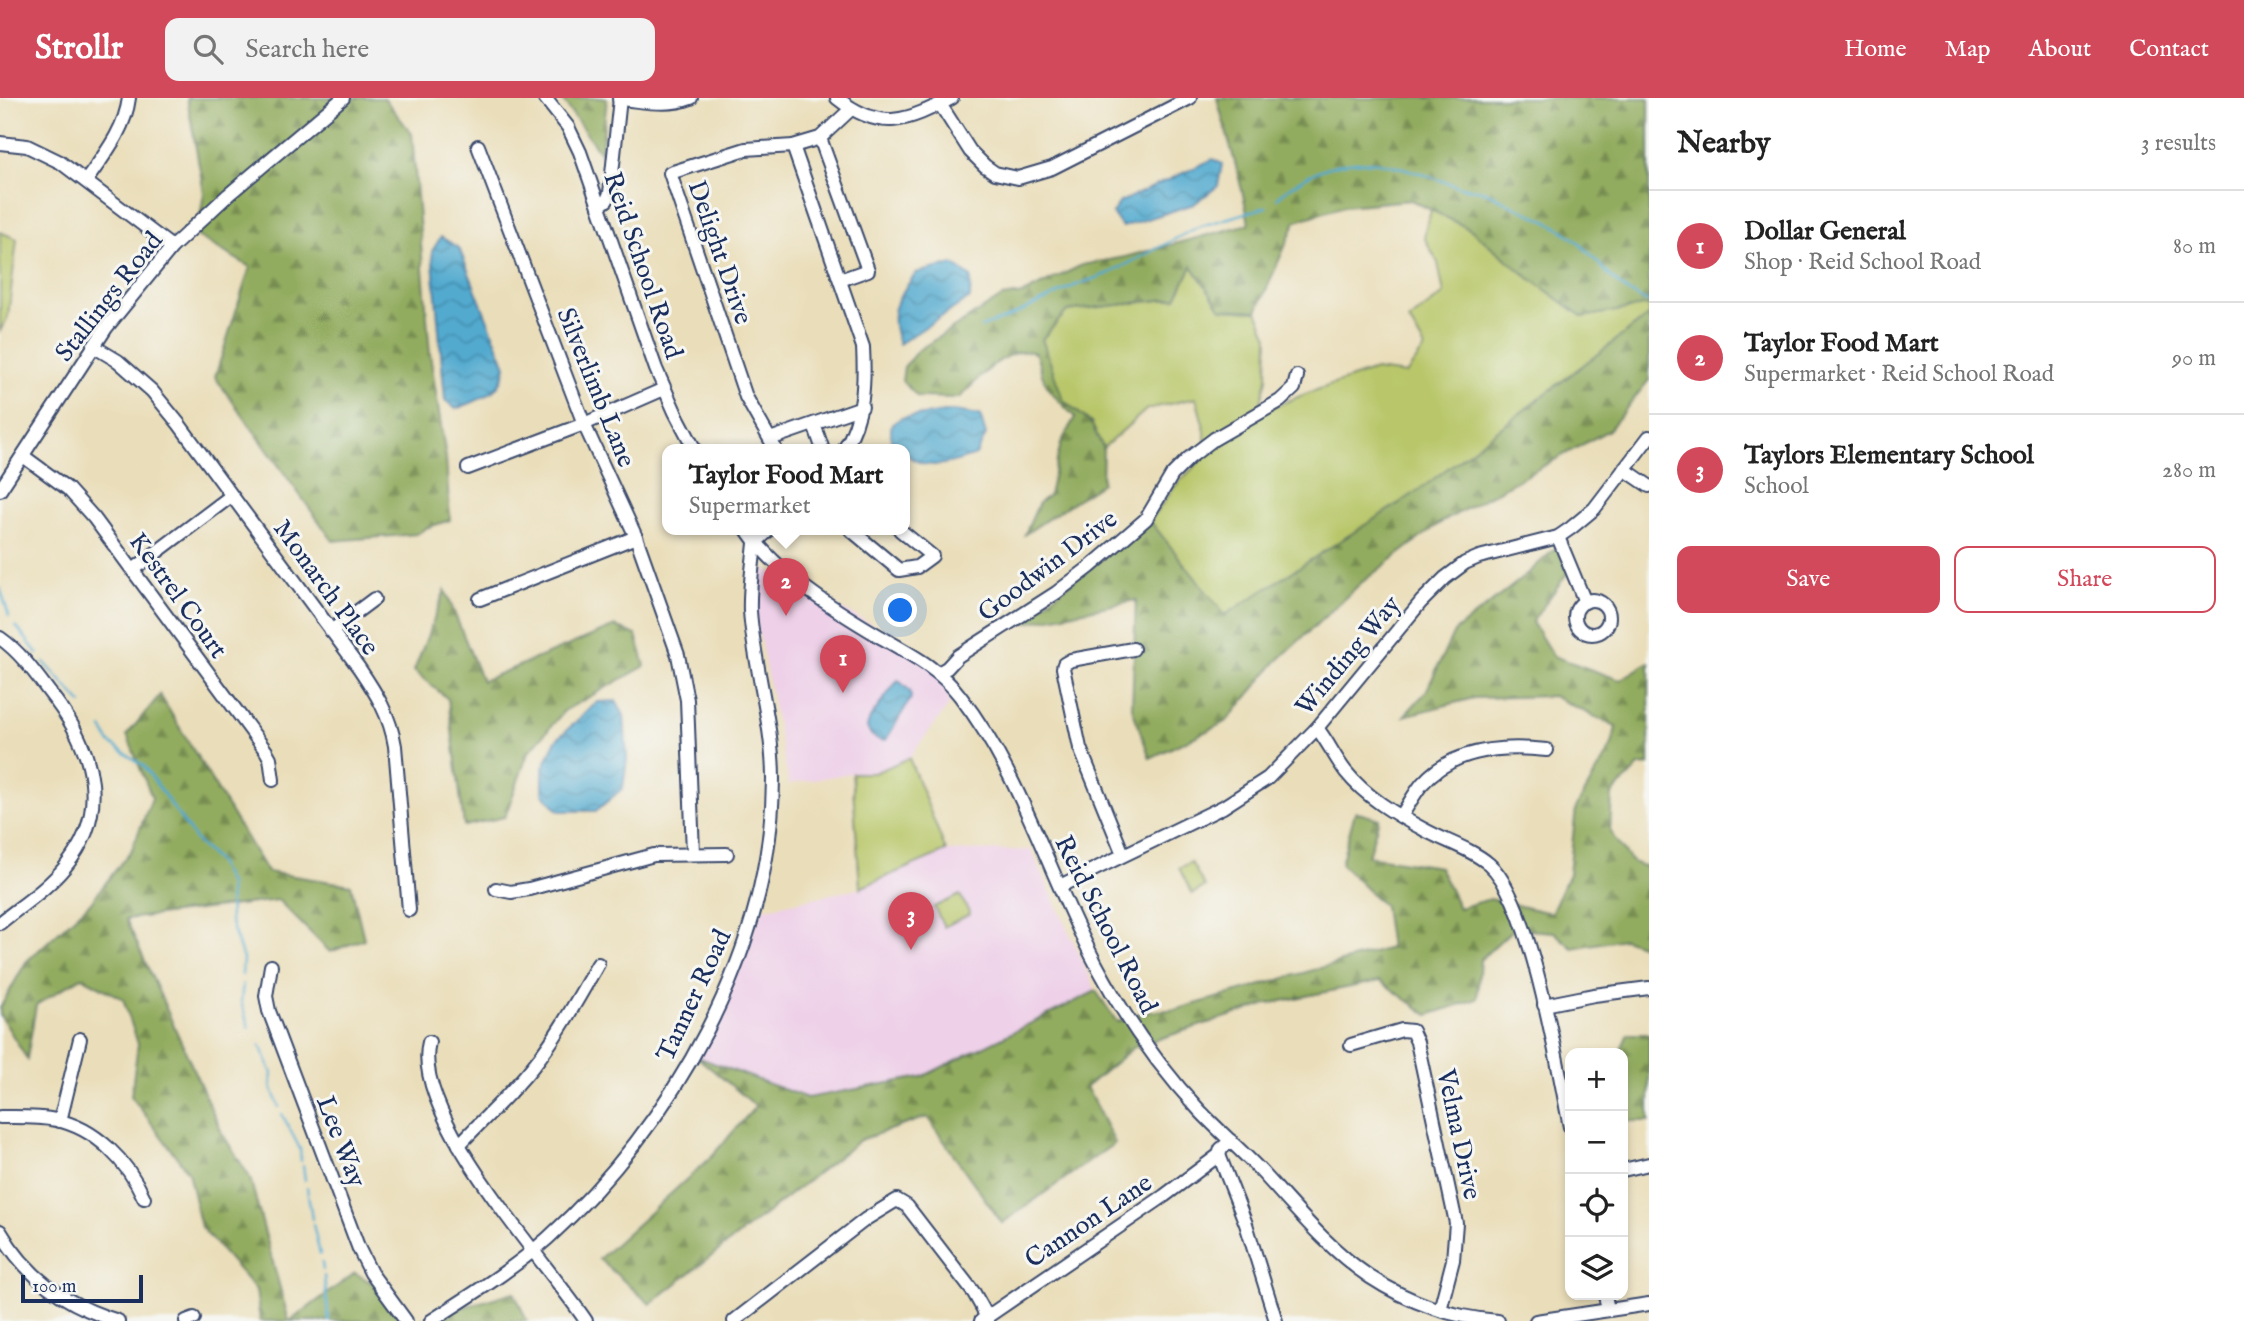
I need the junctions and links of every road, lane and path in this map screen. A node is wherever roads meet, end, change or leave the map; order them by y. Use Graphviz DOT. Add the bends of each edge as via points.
graph roads {
  1 [pos="129,98"];
  2 [pos="343,98"];
  3 [pos="545,98"];
  4 [pos="620,98"];
  5 [pos="691,98"];
  6 [pos="837,98"];
  7 [pos="952,98"];
  8 [pos="1189,98"];
  9 [pos="940,104"];
  10 [pos="851,109"];
  11 [pos="820,138"];
  12 [pos="0,143"];
  13 [pos="478,146"];
  14 [pos="793,146"];
  15 [pos="86,181"];
  16 [pos="599,206"];
  17 [pos="172,247"];
  18 [pos="839,280"];
  19 [pos="93,346"];
  20 [pos="1297,376"];
  21 [pos="664,389"];
  22 [pos="862,407"];
  23 [pos="584,424"];
  24 [pos="814,424"];
  25 [pos="1649,437"];
  26 [pos="692,444"];
  27 [pos="773,444"];
  28 [pos="821,444"];
  29 [pos="848,444"];
  30 [pos="23,456"];
  31 [pos="468,468"];
  32 [pos="1624,469"];
  33 [pos="1649,486"];
  34 [pos="0,491"];
  35 [pos="231,496"];
  36 [pos="750,535"];
  37 [pos="764,535"];
  38 [pos="857,535"];
  39 [pos="906,535"];
  40 [pos="636,537"];
  41 [pos="1558,537"];
  42 [pos="755,543"];
  43 [pos="133,570"];
  44 [pos="480,598"];
  45 [pos="374,599"];
  46 [pos="1585,601"];
  47 [pos="331,631"];
  48 [pos="0,638"];
  49 [pos="1133,649"];
  50 [pos="938,673"];
  51 [pos="1317,727"];
  52 [pos="1547,750"];
  53 [pos="273,780"];
  54 [pos="1401,816"];
  55 [pos="693,853"];
  56 [pos="727,853"];
  57 [pos="1123,854"];
  58 [pos="1060,886"];
  59 [pos="496,889"];
  60 [pos="409,910"];
  61 [pos="0,923"];
  62 [pos="598,964"];
  63 [pos="271,966"];
  64 [pos="1649,988"];
  65 [pos="1544,1005"];
  66 [pos="80,1039"];
  67 [pos="429,1042"];
  68 [pos="1351,1045"];
  69 [pos="1567,1111"];
  70 [pos="0,1117"];
  71 [pos="60,1121"];
  72 [pos="1231,1141"];
  73 [pos="459,1145"];
  74 [pos="1219,1155"];
  75 [pos="1649,1164"];
  76 [pos="1628,1169"];
  77 [pos="144,1198"];
  78 [pos="0,1231"];
  79 [pos="534,1250"];
  80 [pos="1606,1300"];
  81 [pos="1649,1304"];
  82 [pos="1440,1310"];
  83 [pos="1608,1310"];
  84 [pos="984,1320"];
  85 [pos="118,1321"];
  86 [pos="406,1321"];
  87 [pos="431,1321"];
  88 [pos="586,1321"];
  89 [pos="734,1321"];
  90 [pos="1276,1321"];
  91 [pos="1498,1321"];
  92 [pos="1536,1321"];
  1 -- 15 [label="street" via="122,126"];
  2 -- 17 [label="street, Stallings Road"];
  3 -- 16 [label="street, Reid School Road" via="574,139"];
  4 -- 5 [label="street" via="664,104"];
  4 -- 16 [label="street" via="610,192"];
  6 -- 10 [label="street"];
  7 -- 9 [label="street"];
  8 -- 9 [label="street" via="1052,168 1018,178 985,166"];
  9 -- 10 [label="street" via="907,119 888,121"];
  10 -- 11 [label="street, Delight Drive"];
  11 -- 14 [label="street, Delight Drive"];
  11 -- 18 [label="street" via="868,270"];
  12 -- 15 [label="street" via="36,149"];
  13 -- 23 [label="street, Silverlimb Lane"];
  14 -- 18 [label="street"];
  14 -- 27 [label="street, Delight Drive" via="746,149 670,173 746,397"];
  15 -- 17 [label="street"];
  16 -- 21 [label="street, Reid School Road"];
  17 -- 19 [label="street, Stallings Road"];
  18 -- 22 [label="street" via="863,347"];
  19 -- 30 [label="street, Stallings Road"];
  19 -- 35 [label="street, Monarch Place" via="152,391"];
  20 -- 50 [label="street, Goodwin Drive" via="1294,388 1280,401 1214,439 1183,463 1146,519 1090,566"];
  21 -- 23 [label="street"];
  21 -- 26 [label="street, Reid School Road"];
  22 -- 24 [label="street"];
  22 -- 29 [label="street"];
  23 -- 31 [label="street"];
  23 -- 40 [label="street, Silverlimb Lane"];
  24 -- 27 [label="street"];
  24 -- 28 [label="street"];
  25 -- 32 [label="street, Winding Way"];
  30 -- 34 [label="street, Stallings Road"];
  30 -- 43 [label="street, Kestrel Court" via="80,500"];
  32 -- 33 [label="street"];
  32 -- 41 [label="street, Winding Way" via="1594,509"];
  35 -- 43 [label="street"];
  35 -- 47 [label="street, Monarch Place"];
  36 -- 42 [label="street, Reid School Road"];
  37 -- 42 [label="street"];
  38 -- 39 [label="street" via="899,570 917,567 932,556"];
  40 -- 44 [label="street"];
  40 -- 55 [label="street, Silverlimb Lane" via="678,654 687,700"];
  41 -- 46 [label="street"];
  41 -- 51 [label="street, Winding Way" via="1479,557 1452,571 1421,601"];
  42 -- 50 [label="street, Reid School Road" via="824,601"];
  42 -- 79 [label="street, Tanner Road" via="750,612 767,708 773,777 768,846 751,923 722,999 673,1089 608,1174"];
  43 -- 53 [label="street, Kestrel Court" via="266,751"];
  45 -- 47 [label="street"];
  47 -- 60 [label="street, Monarch Place" via="375,692 391,727"];
  48 -- 61 [label="street" via="30,666 75,727 89,761 93,794 75,854 54,879"];
  49 -- 57 [label="street" via="1072,660 1063,668 1080,748"];
  50 -- 58 [label="street, Reid School Road" via="987,737"];
  51 -- 54 [label="street" via="1355,782"];
  51 -- 57 [label="street, Winding Way" via="1281,767 1249,791"];
  52 -- 54 [label="street" via="1496,748 1454,761 1422,784"];
  54 -- 65 [label="street" via="1478,856 1497,874 1525,932"];
  55 -- 56 [label="street"];
  55 -- 59 [label="street" via="654,855 529,889"];
  57 -- 58 [label="street, Winding Way"];
  58 -- 72 [label="street, Reid School Road" via="1095,963 1133,1028 1200,1111"];
  62 -- 73 [label="street" via="536,1063"];
  63 -- 86 [label="street, Lee Way" via="266,996 269,1012 345,1212 365,1261"];
  64 -- 65 [label="street"];
  65 -- 69 [label="street"];
  66 -- 71 [label="street"];
  67 -- 73 [label="street" via="429,1075"];
  68 -- 82 [label="street, Velma Drive" via="1402,1030 1412,1031 1417,1042 1456,1223 1453,1260"];
  70 -- 71 [label="street"];
  71 -- 77 [label="street" via="107,1146"];
  72 -- 74 [label="street, Cannon Lane"];
  72 -- 82 [label="street, Reid School Road" via="1349,1262 1393,1291"];
  73 -- 79 [label="street"];
  74 -- 84 [label="street, Cannon Lane"];
  74 -- 90 [label="street" via="1247,1224"];
  75 -- 76 [label="street"];
  78 -- 85 [label="street" via="18,1258 46,1285 74,1304"];
  79 -- 87 [label="street, Tanner Road"];
  79 -- 88 [label="street"];
  80 -- 83 [label="street"];
  81 -- 83 [label="street"];
  82 -- 91 [label="street, Reid School Road"];
  83 -- 92 [label="street"];
  84 -- 89 [label="street" via="974,1293 907,1206 897,1200"];
}
